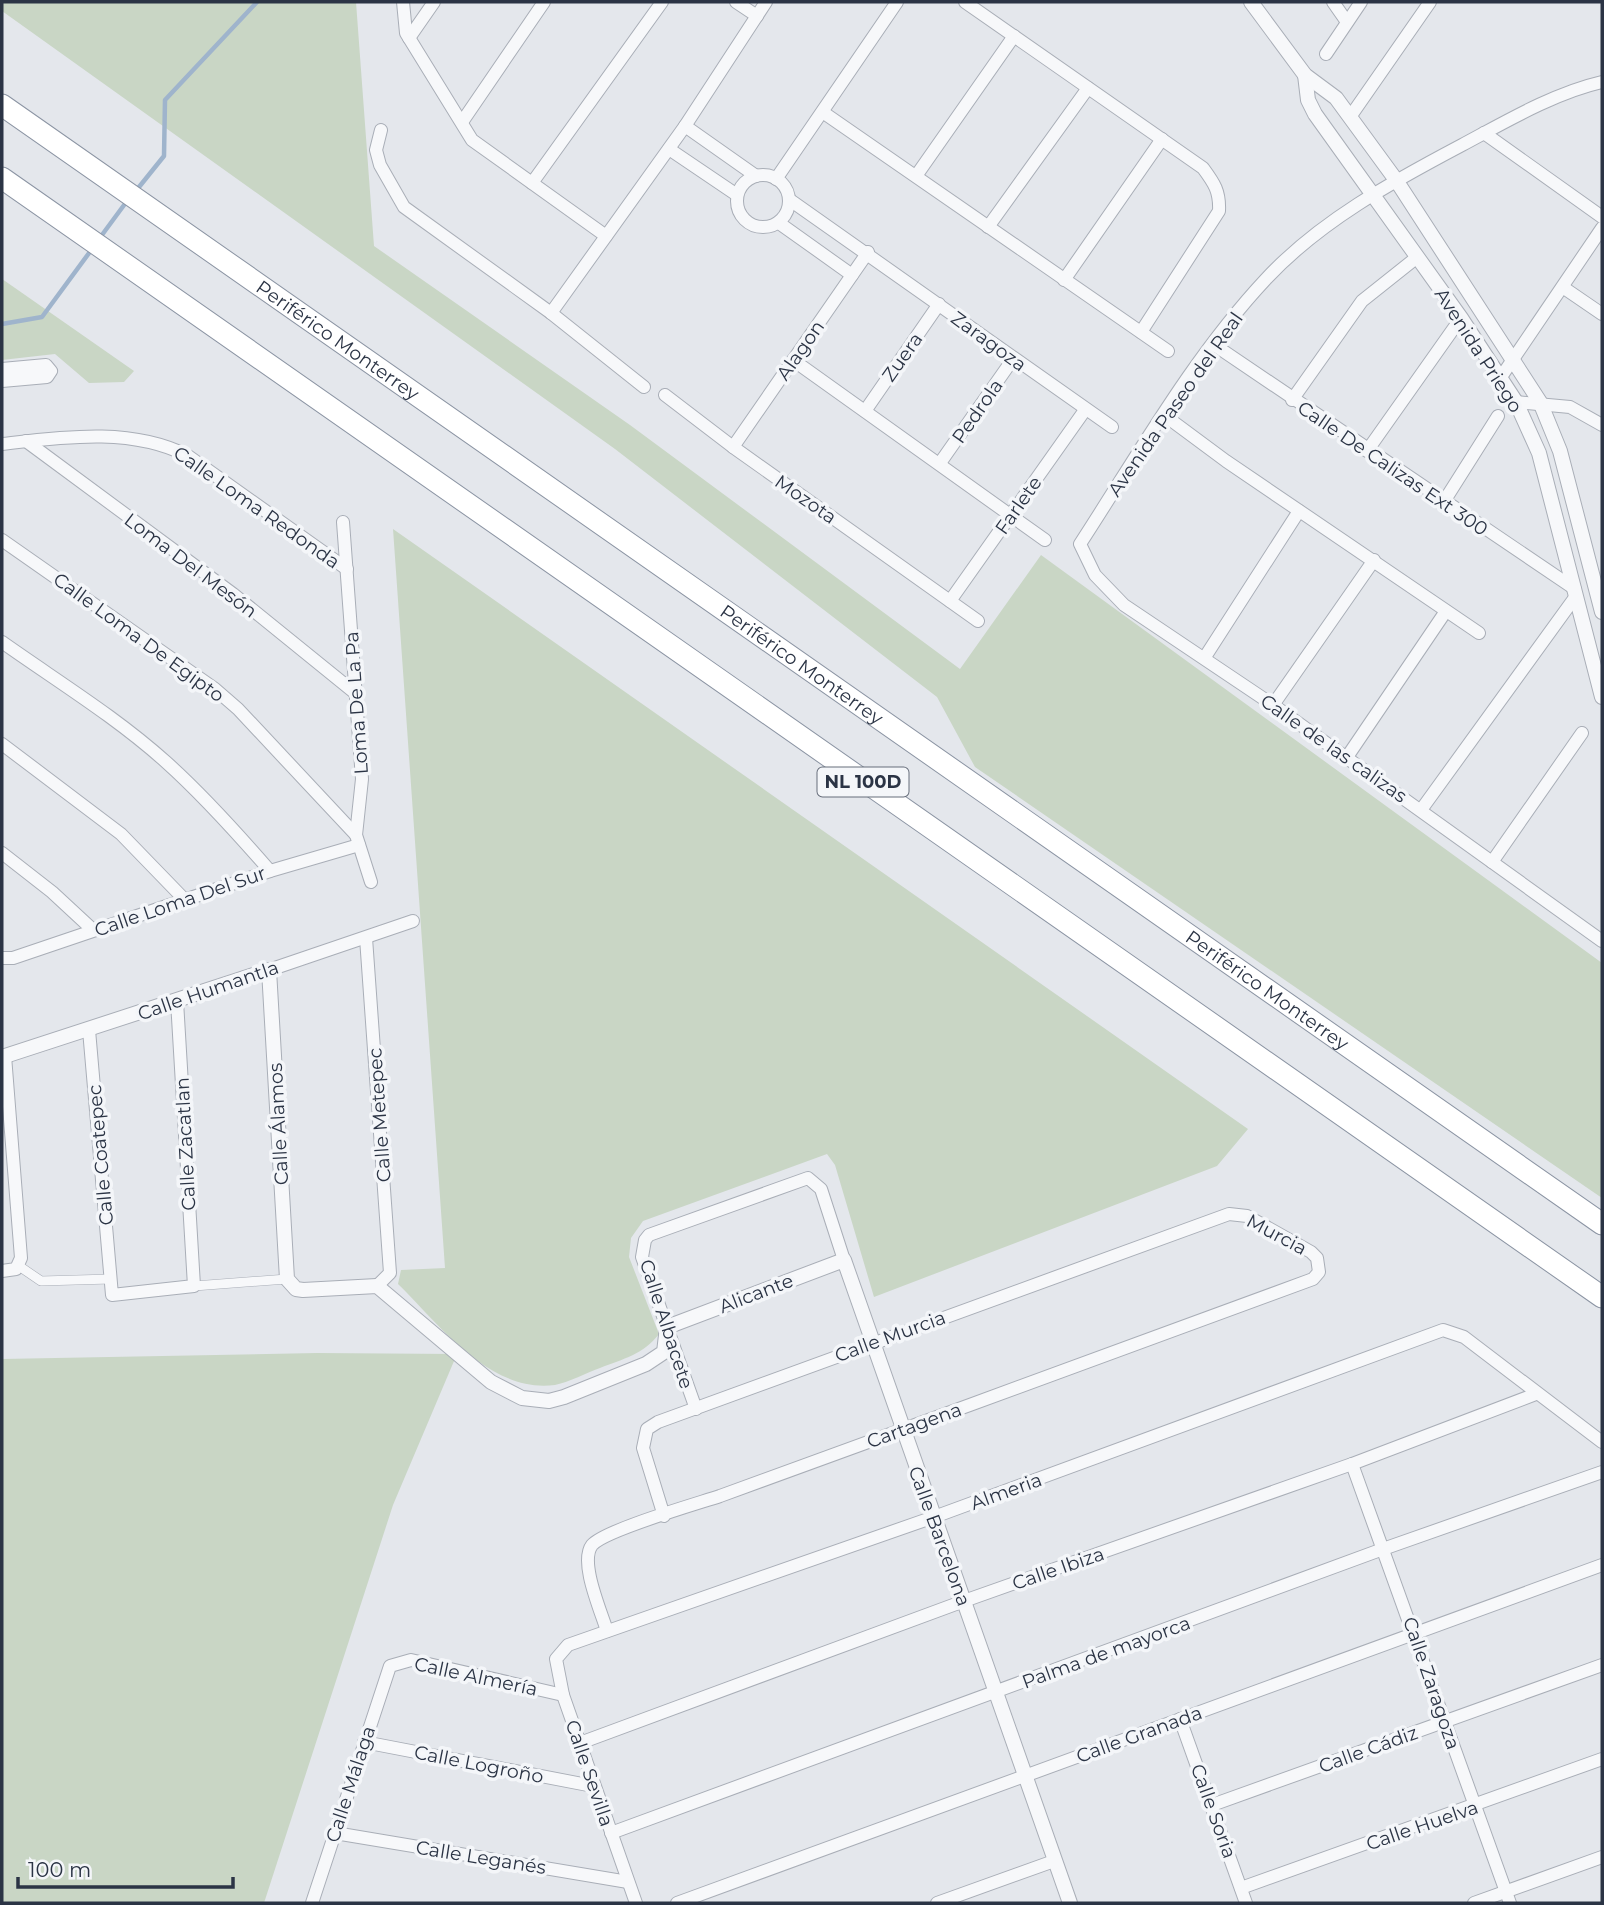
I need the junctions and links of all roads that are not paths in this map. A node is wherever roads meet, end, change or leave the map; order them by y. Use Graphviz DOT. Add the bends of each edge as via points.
graph roads {
  1 [pos="403,2"];
  2 [pos="434,2"];
  3 [pos="544,2"];
  4 [pos="662,2"];
  5 [pos="736,2"];
  6 [pos="766,2"];
  7 [pos="897,2"];
  8 [pos="965,2"];
  9 [pos="1251,2"];
  10 [pos="1333,2"];
  11 [pos="1361,2"];
  12 [pos="1430,2"];
  13 [pos="757,16"];
  14 [pos="1347,22"];
  15 [pos="1014,36"];
  16 [pos="409,38"];
  17 [pos="1326,54"];
  18 [pos="1306,75"];
  19 [pos="1602,82"];
  20 [pos="1088,88"];
  21 [pos="2,104"];
  22 [pos="824,113"];
  23 [pos="1350,117"];
  24 [pos="461,122"];
  25 [pos="685,126"];
  26 [pos="381,130"];
  27 [pos="1484,133"];
  28 [pos="1162,139"];
  29 [pos="669,149"];
  30 [pos="756,176"];
  31 [pos="916,176"];
  32 [pos="2,178"];
  33 [pos="776,179"];
  34 [pos="1396,180"];
  35 [pos="532,183"];
  36 [pos="737,195"];
  37 [pos="1372,195"];
  38 [pos="790,200"];
  39 [pos="1602,217"];
  40 [pos="779,223"];
  41 [pos="988,227"];
  42 [pos="1602,229"];
  43 [pos="606,236"];
  44 [pos="868,252"];
  45 [pos="1416,258"];
  46 [pos="852,275"];
  47 [pos="1065,279"];
  48 [pos="1564,288"];
  49 [pos="939,304"];
  50 [pos="551,313"];
  51 [pos="1602,314"];
  52 [pos="1461,318"];
  53 [pos="1141,332"];
  54 [pos="1213,344"];
  55 [pos="1168,351"];
  56 [pos="1013,359"];
  57 [pos="1514,359"];
  58 [pos="793,360"];
  59 [pos="2,369"];
  60 [pos="1501,377"];
  61 [pos="2,381"];
  62 [pos="644,387"];
  63 [pos="665,395"];
  64 [pos="1292,400"];
  65 [pos="1516,402"];
  66 [pos="1540,402"];
  67 [pos="1085,410"];
  68 [pos="865,411"];
  69 [pos="1164,415"];
  70 [pos="1498,416"];
  71 [pos="1602,425"];
  72 [pos="1112,427"];
  73 [pos="26,441"];
  74 [pos="2,444"];
  75 [pos="733,447"];
  76 [pos="1367,450"];
  77 [pos="940,463"];
  78 [pos="1443,503"];
  79 [pos="1299,511"];
  80 [pos="1010,516"];
  81 [pos="343,522"];
  82 [pos="2,540"];
  83 [pos="1045,540"];
  84 [pos="1080,544"];
  85 [pos="1374,559"];
  86 [pos="347,569"];
  87 [pos="1575,593"];
  88 [pos="950,601"];
  89 [pos="1447,611"];
  90 [pos="1602,612"];
  91 [pos="978,621"];
  92 [pos="1479,633"];
  93 [pos="2,642"];
  94 [pos="1205,657"];
  95 [pos="1600,676"];
  96 [pos="354,692"];
  97 [pos="1602,697"];
  98 [pos="1273,705"];
  99 [pos="1583,733"];
  100 [pos="2,744"];
  101 [pos="1347,757"];
  102 [pos="1421,810"];
  103 [pos="357,840"];
  104 [pos="2,853"];
  105 [pos="1492,862"];
  106 [pos="270,871"];
  107 [pos="371,882"];
  108 [pos="184,899"];
  109 [pos="413,921"];
  110 [pos="93,930"];
  111 [pos="366,938"];
  112 [pos="1602,941"];
  113 [pos="2,958"];
  114 [pos="269,970"];
  115 [pos="177,1001"];
  116 [pos="89,1030"];
  117 [pos="3,1056"];
  118 [pos="803,1179"];
  119 [pos="1221,1216"];
  120 [pos="1602,1224"];
  121 [pos="844,1260"];
  122 [pos="19,1266"];
  123 [pos="2,1271"];
  124 [pos="1319,1272"];
  125 [pos="111,1279"];
  126 [pos="287,1279"];
  127 [pos="194,1286"];
  128 [pos="377,1286"];
  129 [pos="1602,1297"];
  130 [pos="667,1327"];
  131 [pos="872,1342"];
  132 [pos="1536,1394"];
  133 [pos="696,1409"];
  134 [pos="902,1430"];
  135 [pos="1602,1442"];
  136 [pos="1352,1464"];
  137 [pos="1602,1472"];
  138 [pos="664,1516"];
  139 [pos="934,1517"];
  140 [pos="1383,1549"];
  141 [pos="1602,1565"];
  142 [pos="964,1601"];
  143 [pos="607,1631"];
  144 [pos="1415,1634"];
  145 [pos="568,1645"];
  146 [pos="1602,1665"];
  147 [pos="390,1666"];
  148 [pos="996,1694"];
  149 [pos="563,1695"];
  150 [pos="1180,1719"];
  151 [pos="1444,1721"];
  152 [pos="364,1742"];
  153 [pos="580,1743"];
  154 [pos="1602,1759"];
  155 [pos="1023,1775"];
  156 [pos="593,1786"];
  157 [pos="1212,1805"];
  158 [pos="1477,1806"];
  159 [pos="335,1833"];
  160 [pos="611,1833"];
  161 [pos="1602,1857"];
  162 [pos="1054,1861"];
  163 [pos="628,1882"];
  164 [pos="1241,1888"];
  165 [pos="1508,1898"];
  166 [pos="312,1903"];
  167 [pos="636,1903"];
  168 [pos="677,1903"];
  169 [pos="937,1903"];
  170 [pos="1070,1903"];
  171 [pos="1246,1903"];
  172 [pos="1475,1903"];
  1 -- 16 [label="street"];
  2 -- 16 [label="street"];
  3 -- 24 [label="street"];
  4 -- 35 [label="street"];
  5 -- 13 [label="street"];
  6 -- 13 [label="street"];
  7 -- 22 [label="street"];
  8 -- 15 [label="street"];
  9 -- 18 [label="street, Avenida Priego"];
  10 -- 14 [label="street"];
  11 -- 14 [label="street"];
  12 -- 23 [label="street"];
  13 -- 25 [label="street"];
  14 -- 17 [label="street"];
  15 -- 20 [label="street"];
  15 -- 31 [label="street"];
  16 -- 24 [label="street"];
  18 -- 23 [label="street, Avenida Priego" via="1330,91"];
  18 -- 37 [label="street, Avenida Priego" via="1308,100 1315,114"];
  19 -- 27 [label="street, Avenida Paseo del Real"];
  20 -- 28 [label="street"];
  20 -- 41 [label="street"];
  21 -- 120 [label="highway, Periférico Monterrey / NL 100D"];
  22 -- 31 [label="street"];
  22 -- 33 [label="street"];
  23 -- 34 [label="street, Avenida Priego"];
  24 -- 35 [label="street" via="472,140"];
  25 -- 29 [label="street"];
  25 -- 30 [label="street"];
  26 -- 50 [label="street" via="376,150 380,165 404,206"];
  27 -- 34 [label="street, Avenida Paseo del Real"];
  27 -- 39 [label="street"];
  28 -- 47 [label="street"];
  28 -- 53 [label="street" via="1203,168 1220,193 1219,211"];
  29 -- 36 [label="street"];
  29 -- 43 [label="street"];
  30 -- 33 [label="street"];
  30 -- 36 [label="street"];
  31 -- 41 [label="street"];
  32 -- 129 [label="highway, NL 100D"];
  33 -- 38 [label="street" via="786,187"];
  34 -- 37 [label="street, Avenida Paseo del Real"];
  34 -- 57 [label="street, Avenida Priego"];
  35 -- 43 [label="street"];
  36 -- 40 [label="street" via="739,213 752,226"];
  37 -- 45 [label="street, Avenida Priego"];
  37 -- 54 [label="street, Avenida Paseo del Real" via="1265,279"];
  38 -- 40 [label="street"];
  38 -- 44 [label="street, Zaragoza"];
  40 -- 46 [label="street"];
  41 -- 47 [label="street"];
  42 -- 48 [label="street"];
  43 -- 50 [label="street"];
  44 -- 46 [label="street, Alagon"];
  44 -- 49 [label="street, Zaragoza"];
  45 -- 52 [label="street, Avenida Priego"];
  45 -- 64 [label="street" via="1362,301"];
  46 -- 58 [label="street, Alagon"];
  47 -- 53 [label="street"];
  48 -- 51 [label="street"];
  48 -- 57 [label="street"];
  49 -- 56 [label="street, Zaragoza"];
  49 -- 68 [label="street, Zuera"];
  50 -- 62 [label="street"];
  52 -- 60 [label="street, Avenida Priego"];
  52 -- 76 [label="street"];
  53 -- 55 [label="street"];
  54 -- 64 [label="street, Calle De Calizas Ext 300"];
  54 -- 69 [label="street, Avenida Paseo del Real"];
  56 -- 67 [label="street, Zaragoza"];
  56 -- 77 [label="street, Pedrola"];
  57 -- 60 [label="street"];
  57 -- 66 [label="street, Avenida Priego"];
  58 -- 68 [label="street"];
  58 -- 75 [label="street, Alagon"];
  59 -- 61 [label="street" via="46,365 51,372 47,377"];
  60 -- 65 [label="street, Avenida Priego"];
  63 -- 75 [label="street, Mozota"];
  64 -- 76 [label="street, Calle De Calizas Ext 300"];
  65 -- 66 [label="street"];
  65 -- 87 [label="street, Avenida Priego" via="1539,453"];
  66 -- 71 [label="street" via="1570,407"];
  66 -- 90 [label="street, Avenida Priego" via="1560,451"];
  67 -- 72 [label="street, Zaragoza"];
  67 -- 80 [label="street, Farlete"];
  68 -- 77 [label="street"];
  69 -- 79 [label="street"];
  69 -- 84 [label="street, Avenida Paseo del Real"];
  70 -- 78 [label="street"];
  73 -- 74 [label="street, Calle Loma Redonda"];
  73 -- 86 [label="street, Calle Loma Redonda" via="133,437 165,444"];
  73 -- 96 [label="street, Loma Del Mesón" via="233,594"];
  75 -- 88 [label="street, Mozota"];
  76 -- 78 [label="street, Calle De Calizas Ext 300"];
  77 -- 80 [label="street"];
  78 -- 87 [label="street, Calle De Calizas Ext 300"];
  79 -- 85 [label="street"];
  79 -- 94 [label="street"];
  80 -- 83 [label="street"];
  80 -- 88 [label="street, Farlete"];
  81 -- 86 [label="street, Loma De La Pa"];
  82 -- 103 [label="street, Calle Loma De Egipto" via="215,689"];
  84 -- 94 [label="street, Calle de las calizas" via="1108,591"];
  85 -- 89 [label="street"];
  85 -- 98 [label="street"];
  86 -- 96 [label="street, Loma De La Pa"];
  87 -- 95 [label="street, Avenida Priego"];
  87 -- 102 [label="street"];
  88 -- 91 [label="street, Mozota"];
  89 -- 92 [label="street"];
  89 -- 101 [label="street"];
  93 -- 106 [label="street" via="164,760 212,805"];
  94 -- 98 [label="street, Calle de las calizas"];
  95 -- 97 [label="street, Avenida Priego"];
  96 -- 103 [label="street, Loma De La Pa" via="362,779"];
  98 -- 101 [label="street, Calle de las calizas"];
  99 -- 105 [label="street"];
  100 -- 108 [label="street" via="121,834"];
  101 -- 102 [label="street, Calle de las calizas"];
  102 -- 105 [label="street, Calle de las calizas"];
  103 -- 106 [label="street, Calle Loma Del Sur"];
  103 -- 107 [label="street, Loma De La Pa"];
  104 -- 110 [label="street"];
  105 -- 112 [label="street, Calle de las calizas"];
  106 -- 108 [label="street, Calle Loma Del Sur"];
  108 -- 110 [label="street, Calle Loma Del Sur"];
  109 -- 111 [label="street, Calle Humantla"];
  110 -- 113 [label="street, Calle Loma Del Sur"];
  111 -- 114 [label="street, Calle Humantla"];
  111 -- 128 [label="street, Calle Metepec" via="390,1273"];
  114 -- 115 [label="street, Calle Humantla"];
  114 -- 126 [label="street, Calle Álamos"];
  115 -- 116 [label="street, Calle Humantla"];
  115 -- 127 [label="street, Calle Zacatlan"];
  116 -- 117 [label="street, Calle Humantla"];
  116 -- 125 [label="street, Calle Coatepec"];
  117 -- 122 [label="street" via="22,1258"];
  118 -- 121 [label="street, Calle Barcelona" via="814,1180 821,1189"];
  118 -- 130 [label="street, Calle Albacete" via="649,1235 642,1257"];
  119 -- 124 [label="street, Murcia" via="1247,1216 1311,1252"];
  119 -- 131 [label="street, Calle Murcia"];
  121 -- 130 [label="street, Alicante"];
  121 -- 131 [label="street, Calle Barcelona"];
  122 -- 123 [label="street"];
  122 -- 125 [label="street" via="41,1281"];
  124 -- 134 [label="street, Cartagena" via="1313,1279"];
  125 -- 127 [label="street" via="112,1295"];
  126 -- 127 [label="street"];
  126 -- 128 [label="street" via="303,1290"];
  128 -- 130 [label="street" via="491,1382 535,1401 564,1397 655,1359 664,1352"];
  130 -- 133 [label="street, Calle Albacete"];
  131 -- 133 [label="street, Calle Murcia"];
  131 -- 134 [label="street, Calle Barcelona"];
  132 -- 135 [label="street"];
  132 -- 136 [label="street, Calle Ibiza"];
  132 -- 139 [label="street, Almeria" via="1464,1337 1443,1330"];
  133 -- 138 [label="street, Calle Murcia" via="652,1424 643,1438"];
  134 -- 138 [label="street, Cartagena"];
  134 -- 139 [label="street, Calle Barcelona"];
  136 -- 140 [label="street, Calle Zaragoza"];
  136 -- 142 [label="street, Calle Ibiza"];
  137 -- 140 [label="street, Palma de mayorca"];
  138 -- 143 [label="street, Cartagena" via="601,1538 589,1549 587,1564"];
  139 -- 142 [label="street, Calle Barcelona"];
  139 -- 143 [label="street, Almeria"];
  140 -- 144 [label="street, Calle Zaragoza"];
  140 -- 148 [label="street, Palma de mayorca"];
  141 -- 144 [label="street, Calle Granada"];
  142 -- 148 [label="street, Calle Barcelona"];
  142 -- 153 [label="street, Calle Ibiza"];
  143 -- 145 [label="street, Almeria"];
  144 -- 150 [label="street, Calle Granada"];
  144 -- 151 [label="street, Calle Zaragoza"];
  145 -- 149 [label="street, Calle Sevilla" via="556,1659"];
  146 -- 151 [label="street, Calle Cádiz"];
  147 -- 149 [label="street, Calle Almería" via="411,1660"];
  147 -- 152 [label="street, Calle Málaga"];
  148 -- 155 [label="street, Calle Barcelona"];
  148 -- 160 [label="street, Palma de mayorca"];
  149 -- 153 [label="street, Calle Sevilla"];
  150 -- 155 [label="street, Calle Granada"];
  150 -- 157 [label="street, Calle Soria"];
  151 -- 157 [label="street, Calle Cádiz"];
  151 -- 158 [label="street, Calle Zaragoza"];
  152 -- 156 [label="street, Calle Logroño"];
  152 -- 159 [label="street, Calle Málaga"];
  153 -- 156 [label="street, Calle Sevilla"];
  154 -- 158 [label="street, Calle Huelva"];
  155 -- 162 [label="street, Calle Barcelona"];
  155 -- 168 [label="street, Calle Granada"];
  156 -- 160 [label="street, Calle Sevilla"];
  157 -- 164 [label="street, Calle Soria"];
  158 -- 164 [label="street, Calle Huelva"];
  158 -- 165 [label="street, Calle Zaragoza"];
  159 -- 163 [label="street, Calle Leganés"];
  159 -- 166 [label="street, Calle Málaga"];
  160 -- 163 [label="street, Calle Sevilla"];
  161 -- 165 [label="street"];
  162 -- 169 [label="street"];
  162 -- 170 [label="street, Calle Barcelona"];
  163 -- 167 [label="street, Calle Sevilla"];
  164 -- 171 [label="street, Calle Soria"];
  165 -- 172 [label="street"];
}
